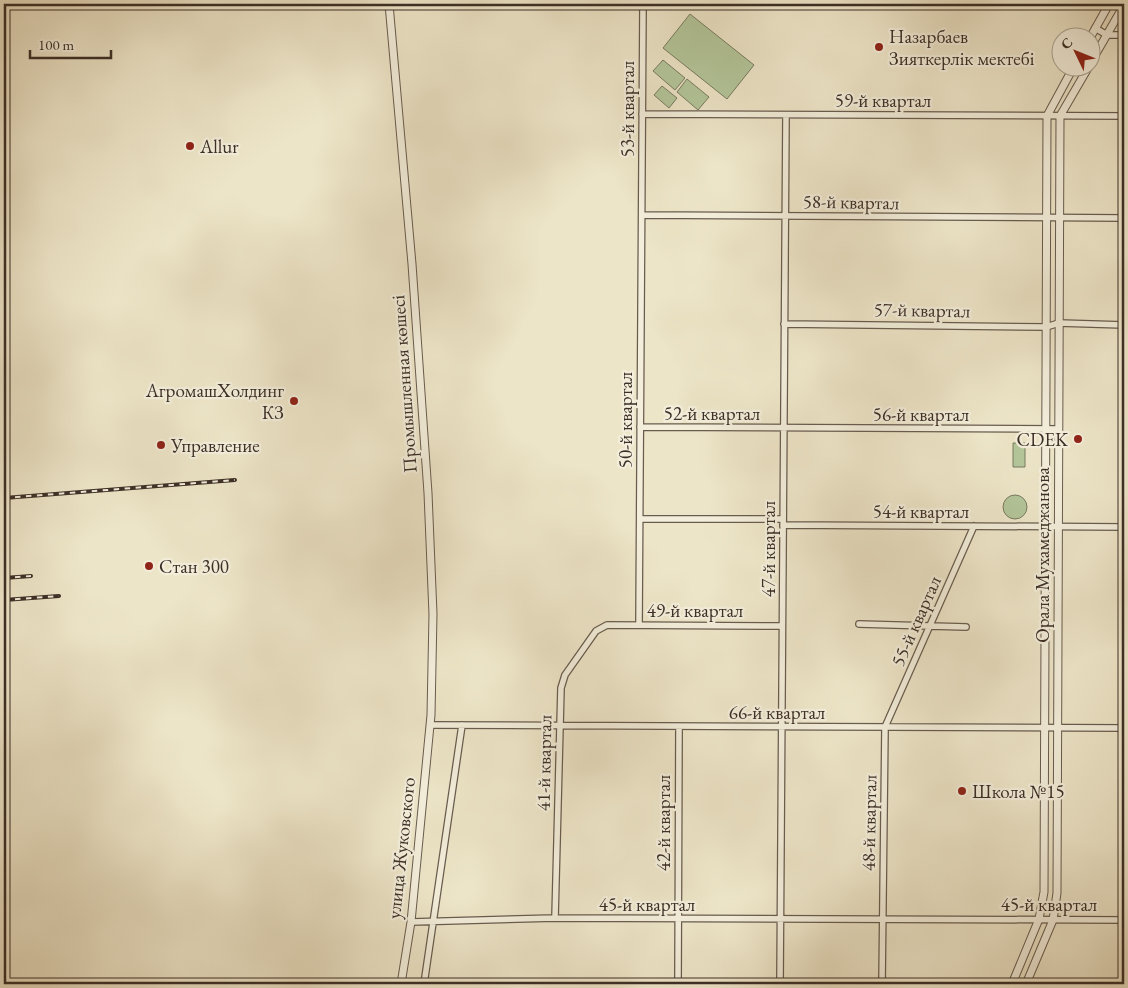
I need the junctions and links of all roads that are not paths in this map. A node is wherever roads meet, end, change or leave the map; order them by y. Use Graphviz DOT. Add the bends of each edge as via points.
graph roads {
  1 [pos="389,4"];
  2 [pos="643,4"];
  3 [pos="1109,4"];
  4 [pos="1124,5"];
  5 [pos="1095,28"];
  6 [pos="1100,31"];
  7 [pos="1107,35"];
  8 [pos="1124,35"];
  9 [pos="1100,47"];
  10 [pos="1068,78"];
  11 [pos="1082,78"];
  12 [pos="642,114"];
  13 [pos="786,115"];
  14 [pos="1047,116"];
  15 [pos="1060,116"];
  16 [pos="1124,116"];
  17 [pos="642,215"];
  18 [pos="785,216"];
  19 [pos="1046,218"];
  20 [pos="1060,218"];
  21 [pos="1124,218"];
  22 [pos="1059,323"];
  23 [pos="784,324"];
  24 [pos="1124,325"];
  25 [pos="1046,326"];
  26 [pos="640,427"];
  27 [pos="784,428"];
  28 [pos="1045,429"];
  29 [pos="1059,429"];
  30 [pos="640,519"];
  31 [pos="783,522"];
  32 [pos="974,526"];
  33 [pos="1045,527"];
  34 [pos="1058,527"];
  35 [pos="1124,527"];
  36 [pos="859,624"];
  37 [pos="607,625"];
  38 [pos="639,625"];
  39 [pos="782,626"];
  40 [pos="930,626"];
  41 [pos="966,627"];
  42 [pos="431,715"];
  43 [pos="430,725"];
  44 [pos="462,725"];
  45 [pos="560,726"];
  46 [pos="679,727"];
  47 [pos="782,727"];
  48 [pos="885,727"];
  49 [pos="1044,728"];
  50 [pos="1058,728"];
  51 [pos="1124,728"];
  52 [pos="1044,826"];
  53 [pos="1057,826"];
  54 [pos="555,918"];
  55 [pos="678,919"];
  56 [pos="780,919"];
  57 [pos="883,919"];
  58 [pos="1038,919"];
  59 [pos="1053,920"];
  60 [pos="1124,920"];
  61 [pos="411,922"];
  62 [pos="434,922"];
  63 [pos="401,984"];
  64 [pos="424,984"];
  65 [pos="678,984"];
  66 [pos="780,984"];
  67 [pos="882,984"];
  68 [pos="1012,984"];
  69 [pos="1026,984"];
  1 -- 42 [label="street, Промышленная көшесі" via="428,493"];
  2 -- 12 [label="street, 53-й квартал"];
  3 -- 5 [label="street"];
  4 -- 7 [label="street"];
  6 -- 7 [label="street"];
  7 -- 8 [label="street"];
  7 -- 9 [label="street"];
  10 -- 14 [label="street, Орала Мухамеджанова"];
  11 -- 15 [label="street"];
  12 -- 13 [label="street, 59-й квартал"];
  12 -- 17 [label="street, 53-й квартал"];
  13 -- 14 [label="street, 59-й квартал"];
  13 -- 18 [label="street, 47-й квартал"];
  14 -- 15 [label="street, 59-й квартал"];
  14 -- 19 [label="street, Орала Мухамеджанова"];
  15 -- 16 [label="street, 59-й квартал"];
  15 -- 20 [label="street, Орала Мухамеджанова"];
  17 -- 18 [label="street, 58-й квартал"];
  17 -- 26 [label="street, 50-й квартал"];
  18 -- 19 [label="street, 58-й квартал"];
  18 -- 23 [label="street, 47-й квартал"];
  19 -- 20 [label="street, 58-й квартал"];
  19 -- 25 [label="street, Орала Мухамеджанова"];
  20 -- 21 [label="street, 58-й квартал"];
  20 -- 22 [label="street, Орала Мухамеджанова"];
  22 -- 24 [label="street, 57-й квартал"];
  22 -- 25 [label="street, 57-й квартал"];
  22 -- 29 [label="street, Орала Мухамеджанова"];
  23 -- 25 [label="street, 57-й квартал"];
  23 -- 27 [label="street, 47-й квартал"];
  25 -- 28 [label="street, Орала Мухамеджанова"];
  26 -- 27 [label="street, 52-й квартал"];
  26 -- 30 [label="street, 50-й квартал"];
  27 -- 28 [label="street, 56-й квартал"];
  27 -- 31 [label="street, 47-й квартал"];
  28 -- 29 [label="street, 56-й квартал"];
  28 -- 33 [label="street, Орала Мухамеджанова"];
  29 -- 34 [label="street, Орала Мухамеджанова"];
  30 -- 31 [label="street, 54-й квартал"];
  30 -- 38 [label="street, 50-й квартал"];
  31 -- 32 [label="street, 54-й квартал"];
  31 -- 39 [label="street, 47-й квартал"];
  32 -- 33 [label="street, 54-й квартал"];
  32 -- 40 [label="street, 55-й квартал"];
  33 -- 34 [label="street, 54-й квартал"];
  33 -- 49 [label="street, Орала Мухамеджанова"];
  34 -- 35 [label="street, 54-й квартал"];
  34 -- 50 [label="street, Орала Мухамеджанова"];
  36 -- 40 [label="street"];
  37 -- 38 [label="street, 49-й квартал"];
  37 -- 45 [label="street, 41-й квартал" via="596,631 565,674 560,688"];
  38 -- 39 [label="street, 49-й квартал"];
  39 -- 47 [label="street, 47-й квартал"];
  40 -- 41 [label="street"];
  40 -- 48 [label="street, 55-й квартал"];
  42 -- 43 [label="street, улица Жуковского"];
  43 -- 44 [label="street, 66-й квартал"];
  43 -- 61 [label="street, улица Жуковского"];
  44 -- 45 [label="street, 66-й квартал"];
  44 -- 62 [label="street"];
  45 -- 46 [label="street, 66-й квартал"];
  45 -- 54 [label="street, 41-й квартал"];
  46 -- 47 [label="street, 66-й квартал"];
  46 -- 55 [label="street, 42-й квартал"];
  47 -- 48 [label="street, 66-й квартал"];
  47 -- 56 [label="street, 47-й квартал"];
  48 -- 49 [label="street, 66-й квартал"];
  48 -- 57 [label="street, 48-й квартал"];
  49 -- 50 [label="street, 66-й квартал"];
  49 -- 52 [label="street, Орала Мухамеджанова"];
  50 -- 51 [label="street, 66-й квартал"];
  50 -- 53 [label="street, Орала Мухамеджанова"];
  52 -- 53 [label="street"];
  52 -- 58 [label="street, Орала Мухамеджанова" via="1044,892"];
  53 -- 59 [label="street, Орала Мухамеджанова" via="1057,892"];
  54 -- 55 [label="street, 45-й квартал"];
  54 -- 62 [label="street, 45-й квартал"];
  55 -- 56 [label="street, 45-й квартал"];
  55 -- 65 [label="street, 42-й квартал"];
  56 -- 57 [label="street, 45-й квартал"];
  56 -- 66 [label="street, 47-й квартал"];
  57 -- 58 [label="street, 45-й квартал"];
  57 -- 67 [label="street"];
  58 -- 59 [label="street, 45-й квартал"];
  58 -- 68 [label="street, Орала Мухамеджанова"];
  59 -- 60 [label="street, 45-й квартал"];
  59 -- 69 [label="street, Орала Мухамеджанова"];
  61 -- 62 [label="street, 45-й квартал"];
  61 -- 63 [label="street, улица Жуковского"];
  62 -- 64 [label="street"];
}
